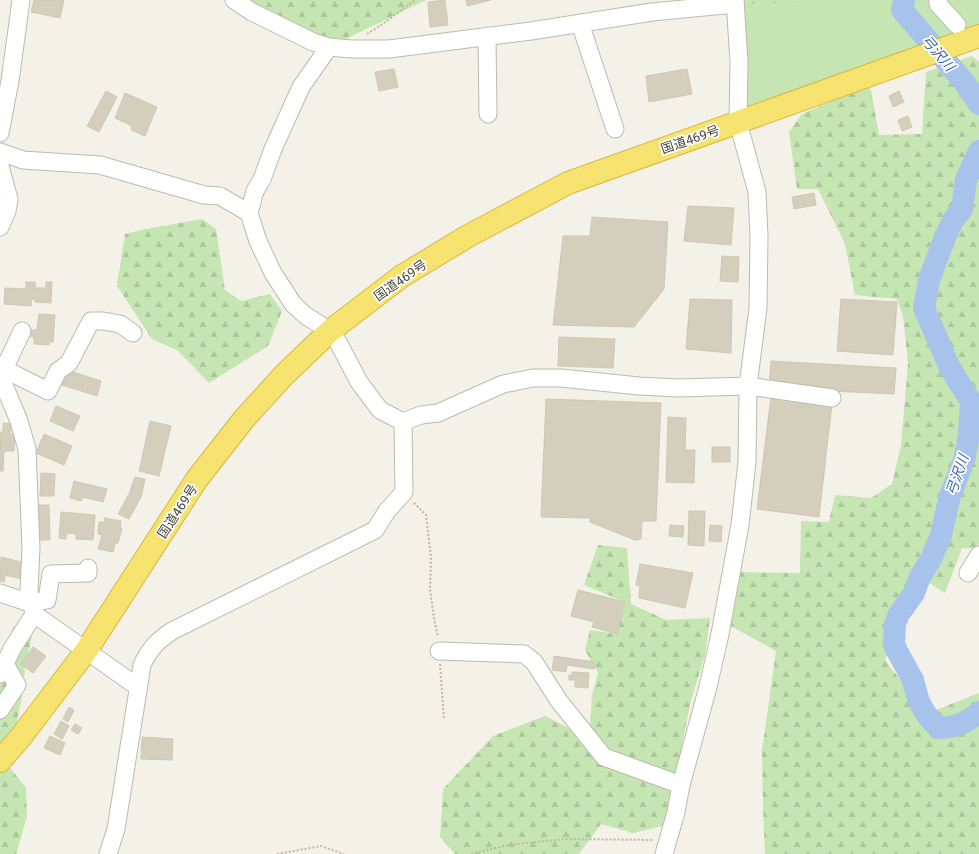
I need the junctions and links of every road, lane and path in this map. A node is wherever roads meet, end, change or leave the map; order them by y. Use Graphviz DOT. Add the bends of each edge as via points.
graph roads {
  1 [pos="22,0"];
  2 [pos="234,0"];
  3 [pos="415,0"];
  4 [pos="938,0"];
  5 [pos="735,2"];
  6 [pos="580,23"];
  7 [pos="957,24"];
  8 [pos="364,35"];
  9 [pos="487,36"];
  10 [pos="979,36"];
  11 [pos="329,47"];
  12 [pos="488,114"];
  13 [pos="738,122"];
  14 [pos="615,129"];
  15 [pos="0,133"];
  16 [pos="0,152"];
  17 [pos="0,166"];
  18 [pos="248,213"];
  19 [pos="0,227"];
  20 [pos="22,331"];
  21 [pos="330,331"];
  22 [pos="133,333"];
  23 [pos="1,368"];
  24 [pos="748,386"];
  25 [pos="832,398"];
  26 [pos="403,422"];
  27 [pos="404,492"];
  28 [pos="979,555"];
  29 [pos="88,568"];
  30 [pos="968,573"];
  31 [pos="0,593"];
  32 [pos="32,609"];
  33 [pos="86,651"];
  34 [pos="439,651"];
  35 [pos="2,669"];
  36 [pos="138,687"];
  37 [pos="0,710"];
  38 [pos="444,719"];
  39 [pos="0,761"];
  40 [pos="681,785"];
  41 [pos="666,847"];
  42 [pos="108,854"];
  43 [pos="277,854"];
  44 [pos="344,854"];
  45 [pos="471,854"];
  1 -- 15 [label="street"];
  2 -- 11 [label="street" via="252,12 313,42"];
  3 -- 8 [label="path"];
  4 -- 7 [label="street" via="938,4"];
  5 -- 6 [label="street"];
  5 -- 13 [label="street" via="739,62"];
  6 -- 9 [label="street"];
  6 -- 14 [label="street"];
  9 -- 11 [label="street" via="389,49 351,50"];
  9 -- 12 [label="street"];
  10 -- 13 [label="highway, 国道469号"];
  11 -- 18 [label="street" via="301,87 255,191"];
  13 -- 21 [label="highway, 国道469号" via="568,183 468,236 402,276"];
  13 -- 24 [label="street" via="757,192 759,236 758,308"];
  16 -- 18 [label="street" via="23,160 100,165 204,195 220,196"];
  17 -- 19 [label="street" via="8,199 7,211"];
  18 -- 21 [label="street" via="273,273 293,304 306,316"];
  20 -- 23 [label="street"];
  21 -- 26 [label="street" via="359,382 380,410"];
  21 -- 33 [label="highway, 国道469号" via="284,375 244,419 197,479"];
  22 -- 23 [label="street" via="120,324 103,320 92,321 69,363 58,371 48,391"];
  23 -- 32 [label="street" via="4,385 27,449 31,548 28,591"];
  24 -- 25 [label="street"];
  24 -- 26 [label="street" via="678,388 533,378 503,384 438,413 421,415"];
  24 -- 40 [label="street" via="747,462 740,525 708,688"];
  26 -- 27 [label="street"];
  27 -- 34 [label="path" via="426,515 430,590 441,646"];
  27 -- 36 [label="street" via="375,530 172,631 159,640 148,652 142,665"];
  28 -- 30 [label="street"];
  29 -- 32 [label="street" via="88,573 51,574 47,600"];
  31 -- 32 [label="street"];
  32 -- 33 [label="street"];
  32 -- 35 [label="street"];
  33 -- 36 [label="street"];
  33 -- 39 [label="highway, 国道469号"];
  34 -- 38 [label="path"];
  34 -- 40 [label="street" via="524,654 534,662 559,701 604,757"];
  35 -- 37 [label="street" via="18,685"];
  36 -- 42 [label="street" via="116,829"];
  40 -- 41 [label="street"];
  41 -- 45 [label="path" via="565,839 508,845"];
  43 -- 44 [label="path" via="321,846"];
}
